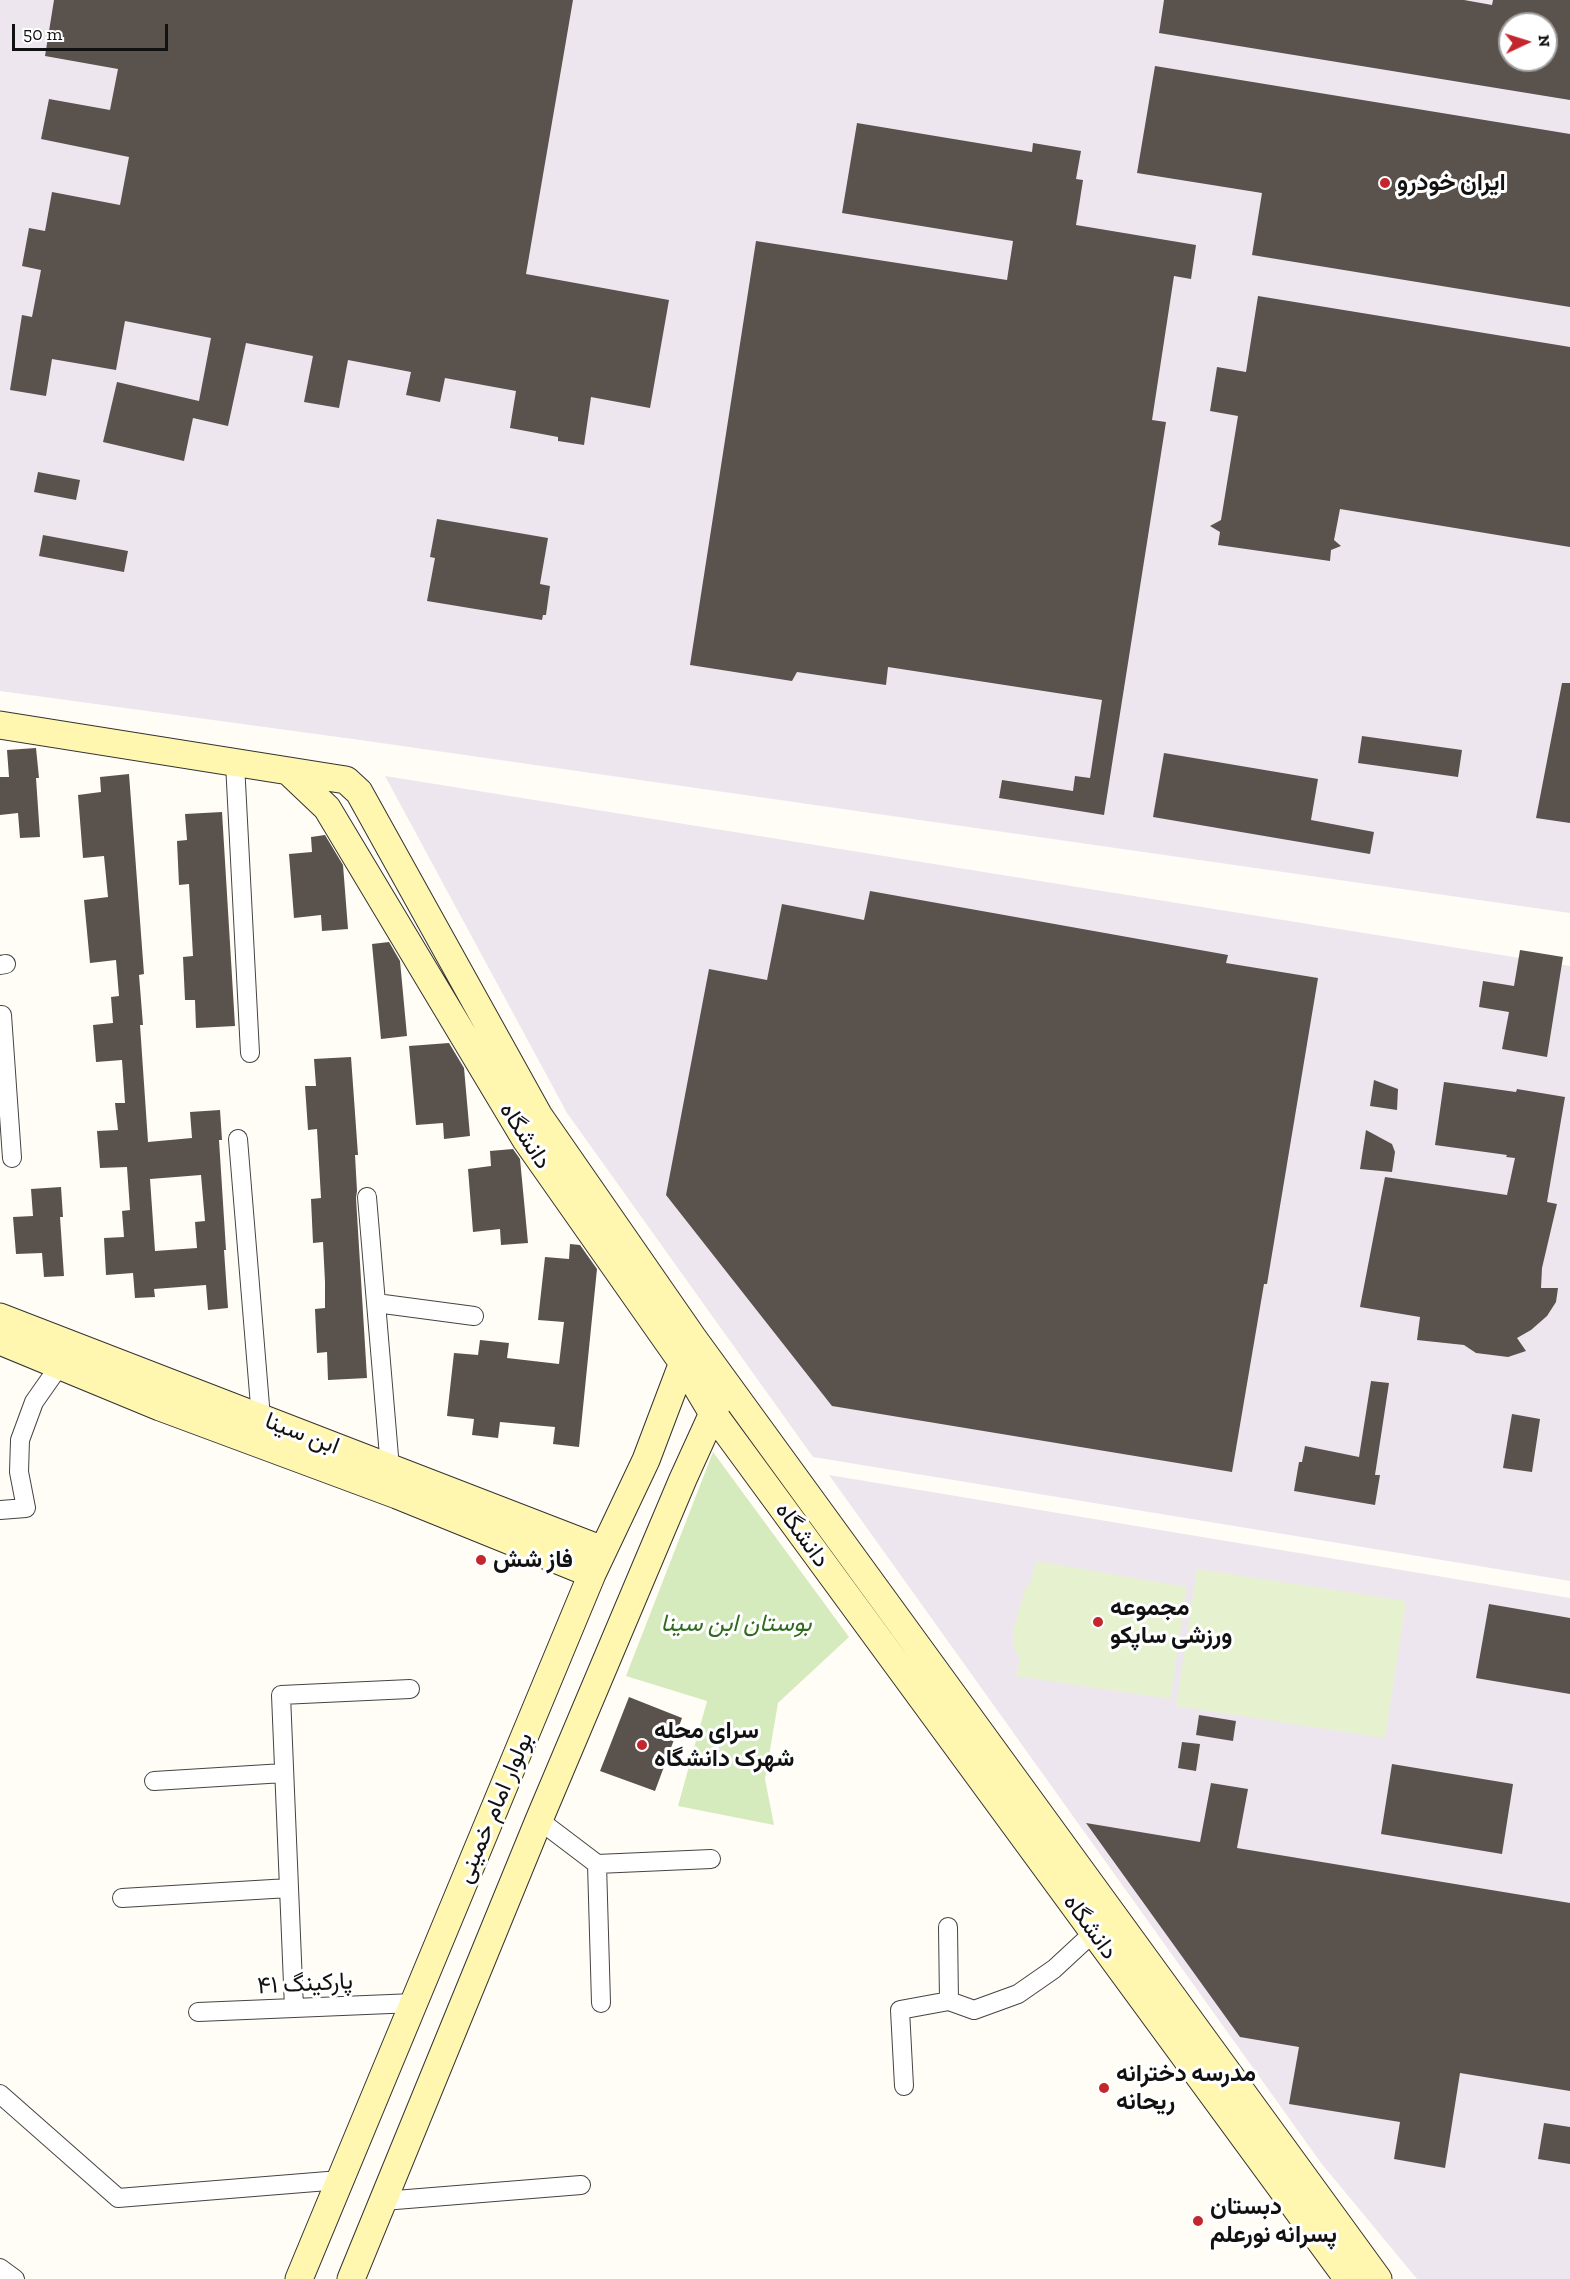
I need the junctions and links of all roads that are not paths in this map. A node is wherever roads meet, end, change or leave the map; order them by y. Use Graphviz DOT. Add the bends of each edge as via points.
graph roads {
  1 [pos="0,725"];
  2 [pos="235,763"];
  3 [pos="288,771"];
  4 [pos="0,1015"];
  5 [pos="250,1053"];
  6 [pos="238,1139"];
  7 [pos="12,1158"];
  8 [pos="367,1197"];
  9 [pos="376,1303"];
  10 [pos="474,1316"];
  11 [pos="0,1317"];
  12 [pos="693,1338"];
  13 [pos="0,1341"];
  14 [pos="682,1362"];
  15 [pos="60,1365"];
  16 [pos="728,1385"];
  17 [pos="712,1412"];
  18 [pos="261,1418"];
  19 [pos="390,1468"];
  20 [pos="0,1510"];
  21 [pos="598,1562"];
  22 [pos="410,1689"];
  23 [pos="284,1773"];
  24 [pos="154,1781"];
  25 [pos="539,1820"];
  26 [pos="711,1859"];
  27 [pos="597,1864"];
  28 [pos="289,1888"];
  29 [pos="122,1898"];
  30 [pos="948,1927"];
  31 [pos="1094,1932"];
  32 [pos="949,2001"];
  33 [pos="414,2003"];
  34 [pos="601,2003"];
  35 [pos="294,2008"];
  36 [pos="198,2012"];
  37 [pos="904,2086"];
  38 [pos="0,2094"];
  39 [pos="340,2180"];
  40 [pos="581,2185"];
  41 [pos="383,2201"];
  42 [pos="0,2268"];
  43 [pos="15,2279"];
  44 [pos="299,2279"];
  45 [pos="351,2279"];
  46 [pos="1348,2279"];
  47 [pos="1378,2279"];
  1 -- 2 [label="street"];
  2 -- 3 [label="street"];
  2 -- 5 [label="street"];
  3 -- 12 [label="street, دانشگاه" via="346,780 359,792 539,1116"];
  3 -- 14 [label="street, دانشگاه" via="327,808 526,1140"];
  4 -- 7 [label="street"];
  6 -- 18 [label="street"];
  8 -- 9 [label="street"];
  9 -- 10 [label="street"];
  9 -- 19 [label="street"];
  11 -- 18 [label="street, ابن سینا"];
  12 -- 14 [label="street, بولوار امام خمینی"];
  12 -- 16 [label="street, دانشگاه"];
  13 -- 15 [label="street, ابن سینا"];
  14 -- 17 [label="street, دانشگاه"];
  14 -- 21 [label="street, بولوار امام خمینی" via="646,1460"];
  15 -- 20 [label="street" via="34,1402 20,1440 19,1472 26,1508"];
  15 -- 21 [label="street, ابن سینا" via="160,1407 397,1495"];
  16 -- 17 [label="street, بولوار امام خمینی"];
  16 -- 47 [label="street, دانشگاه"];
  17 -- 25 [label="street, بولوار امام خمینی"];
  17 -- 31 [label="street, دانشگاه"];
  18 -- 19 [label="street, ابن سینا"];
  19 -- 21 [label="street, ابن سینا"];
  21 -- 33 [label="street, بولوار امام خمینی"];
  22 -- 23 [label="street" via="281,1695"];
  23 -- 24 [label="street"];
  23 -- 28 [label="street"];
  25 -- 27 [label="street"];
  25 -- 41 [label="street, بولوار امام خمینی"];
  26 -- 27 [label="street"];
  27 -- 34 [label="street"];
  28 -- 29 [label="street"];
  28 -- 35 [label="street"];
  30 -- 32 [label="street"];
  31 -- 32 [label="street" via="1054,1969 1018,1994 974,2010"];
  31 -- 46 [label="street, دانشگاه"];
  32 -- 37 [label="street" via="900,2010"];
  33 -- 35 [label="street, پارکینگ ۴۱"];
  33 -- 39 [label="street, بولوار امام خمینی"];
  35 -- 36 [label="street, پارکینگ ۴۱"];
  38 -- 39 [label="street" via="118,2198"];
  39 -- 44 [label="street, بولوار امام خمینی"];
  40 -- 41 [label="street"];
  41 -- 45 [label="street, بولوار امام خمینی"];
  42 -- 43 [label="street"];
}
